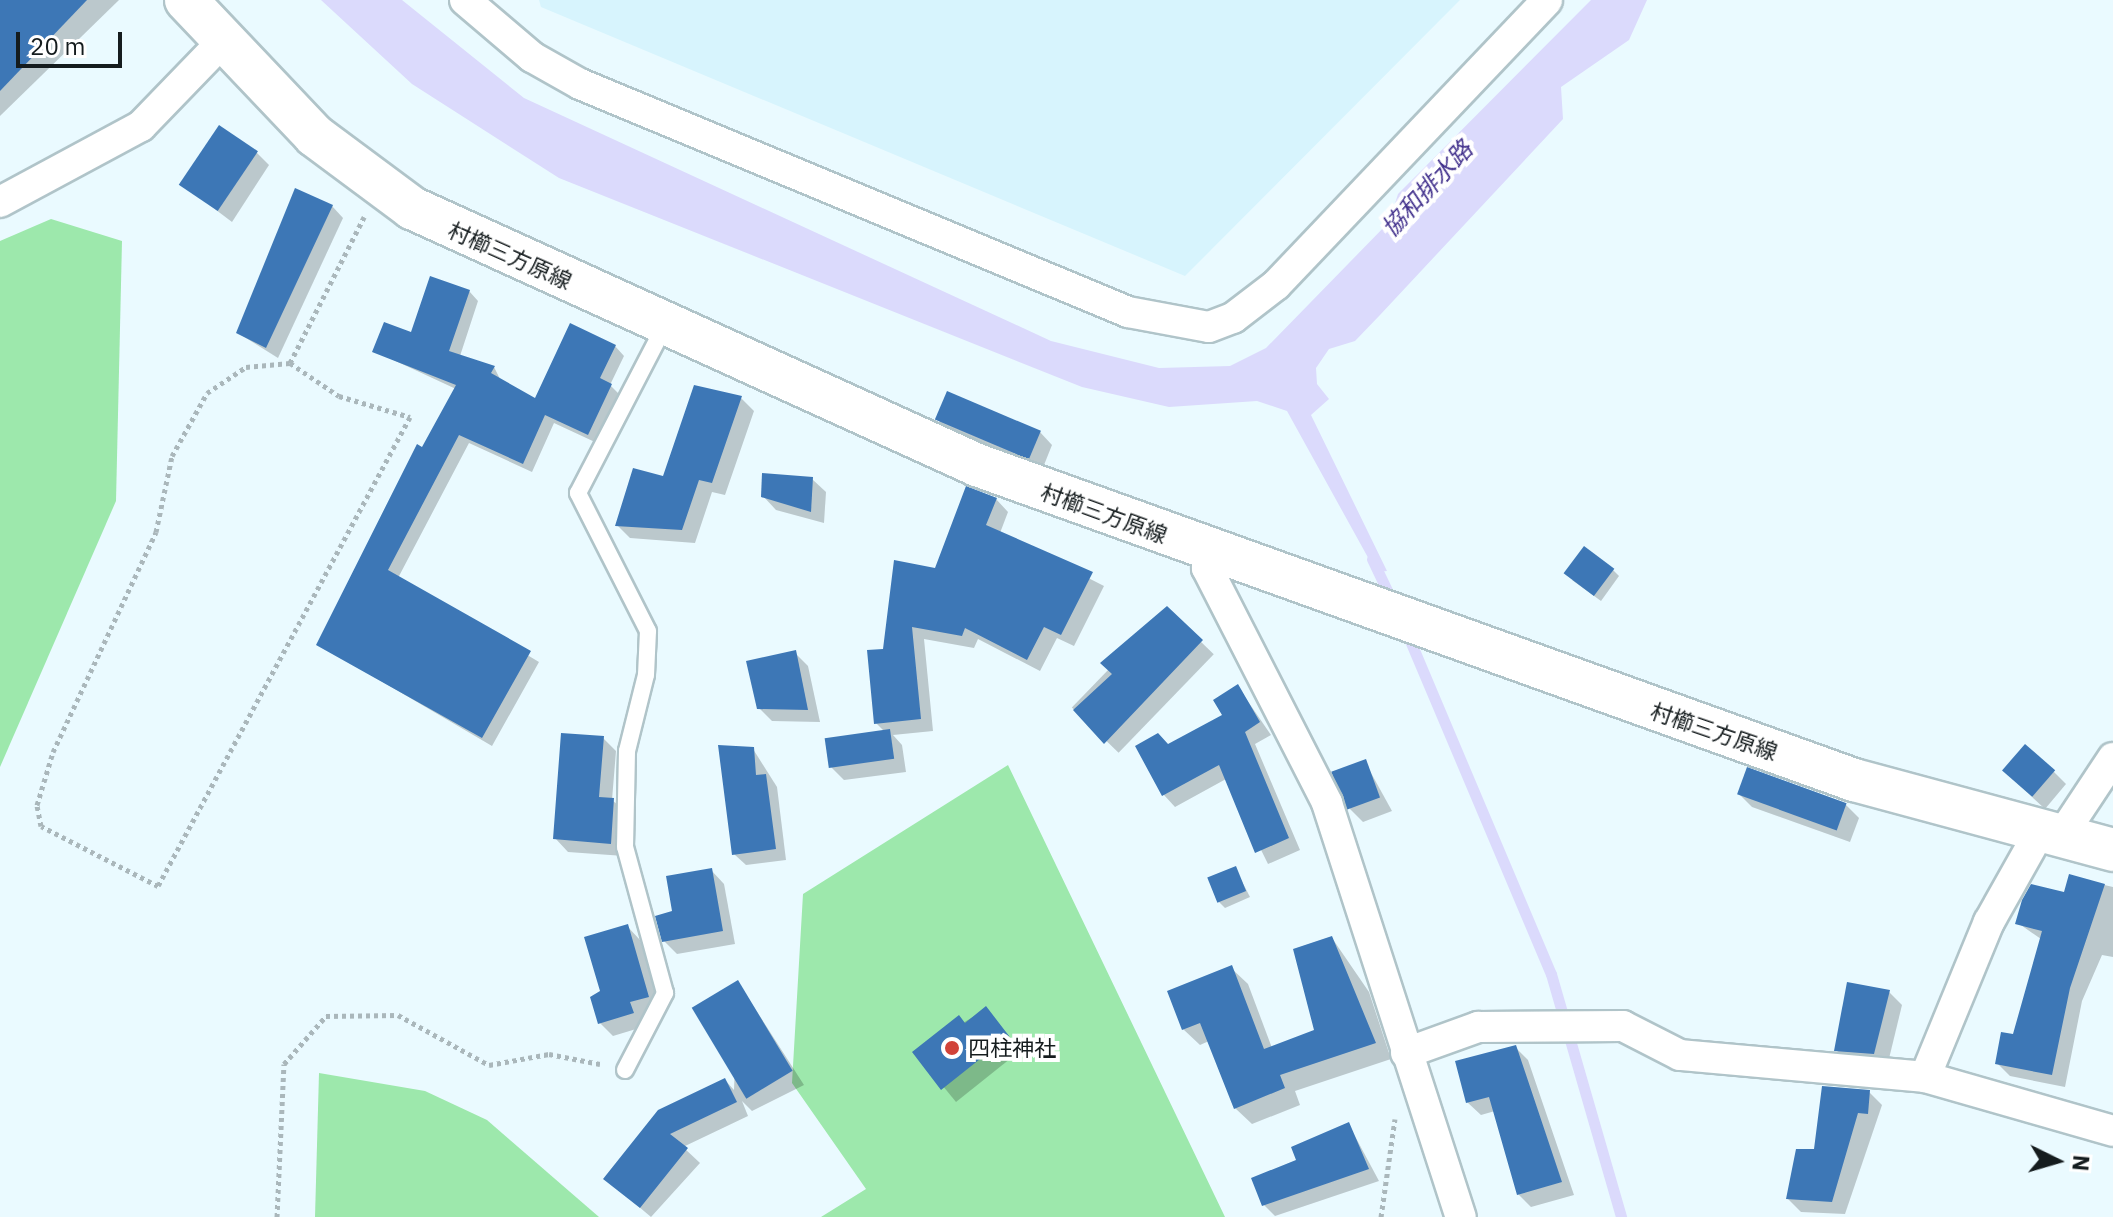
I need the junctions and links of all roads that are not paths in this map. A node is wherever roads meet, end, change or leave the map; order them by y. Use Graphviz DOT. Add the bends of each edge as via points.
graph roads {
  1 [pos="465,0"];
  2 [pos="1547,0"];
  3 [pos="204,13"];
  4 [pos="0,202"];
  5 [pos="665,325"];
  6 [pos="1208,552"];
  7 [pos="2113,758"];
  8 [pos="2049,835"];
  9 [pos="2113,850"];
  10 [pos="1406,1053"];
  11 [pos="625,1070"];
  12 [pos="1925,1077"];
  13 [pos="2113,1131"];
  14 [pos="1461,1217"];
  1 -- 2 [label="street" via="532,57 580,84 1128,312 1197,327 1233,318 1276,285"];
  3 -- 4 [label="street" via="141,126"];
  3 -- 5 [label="main road, 村櫛三方原線" via="315,136 379,188 452,229"];
  5 -- 6 [label="main road, 村櫛三方原線" via="977,465"];
  5 -- 11 [label="lane" via="578,493 648,631 646,675 627,751 625,847 665,993"];
  6 -- 8 [label="main road, 村櫛三方原線" via="1854,780"];
  6 -- 10 [label="street" via="1207,568 1327,803"];
  7 -- 8 [label="street"];
  8 -- 9 [label="main road, 村櫛三方原線"];
  8 -- 12 [label="street" via="1989,922"];
  10 -- 12 [label="street" via="1478,1027 1589,1022 1623,1026 1680,1055"];
  10 -- 14 [label="street"];
  12 -- 13 [label="street"];
}
